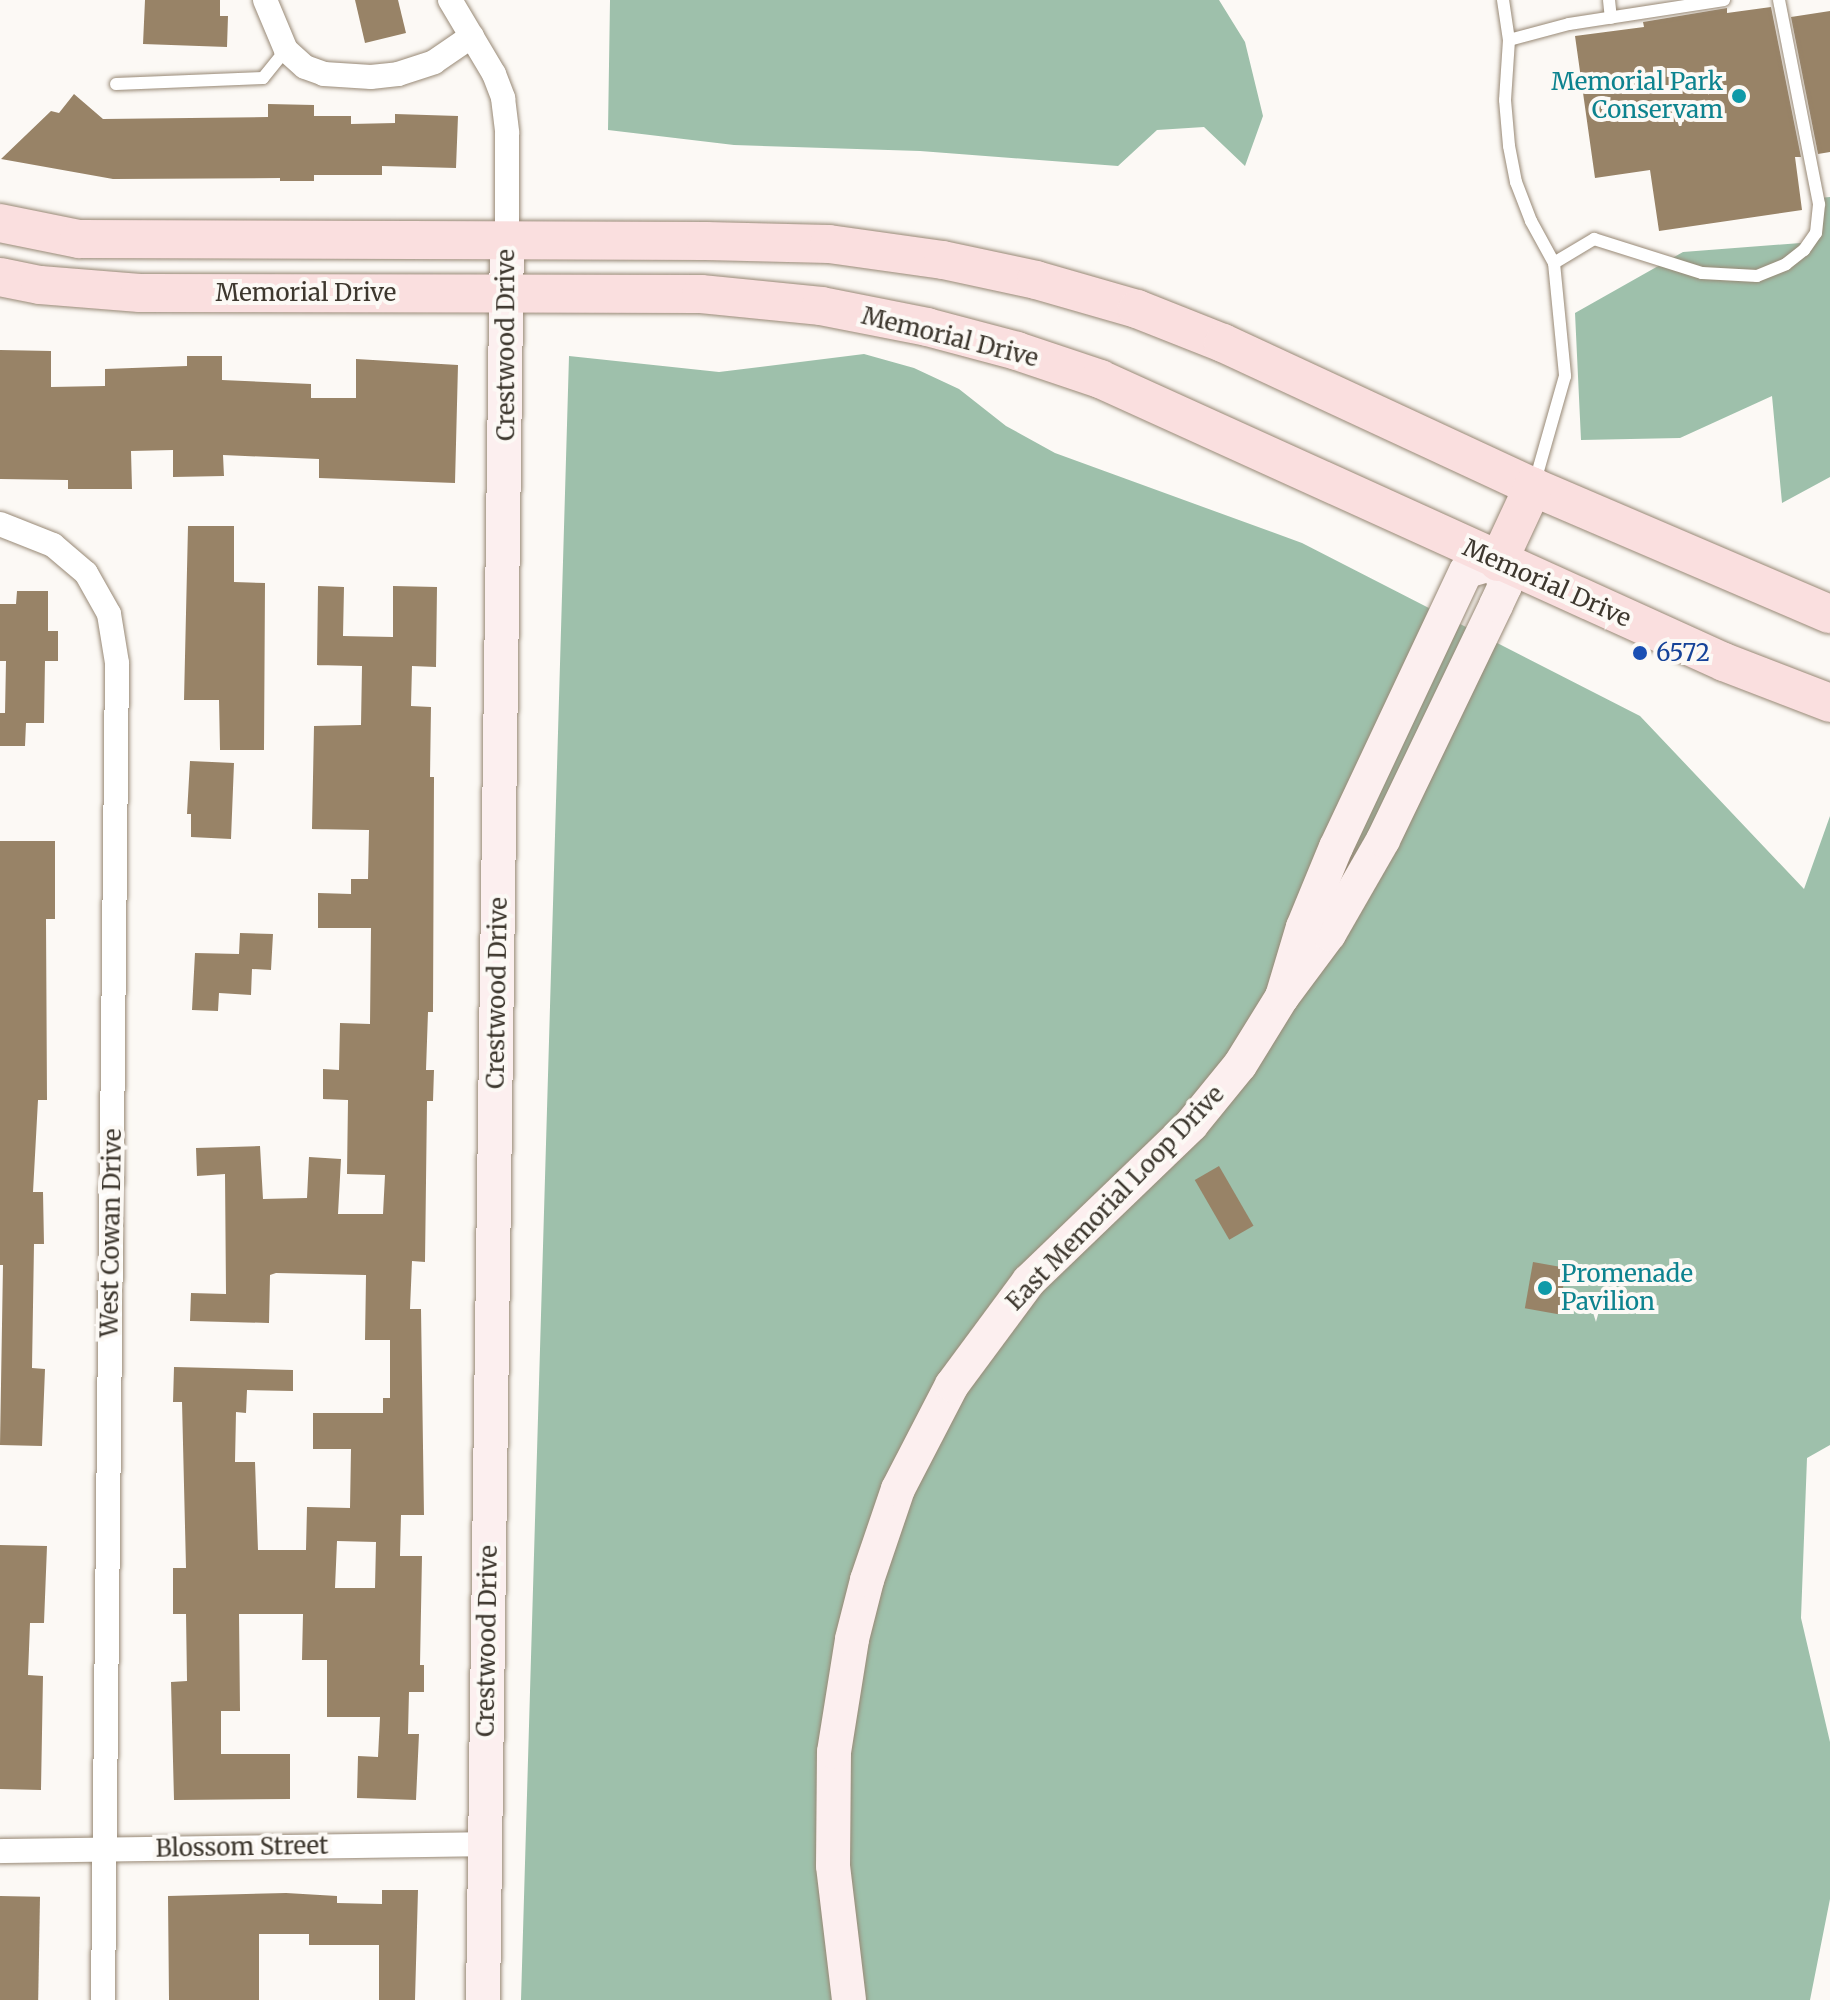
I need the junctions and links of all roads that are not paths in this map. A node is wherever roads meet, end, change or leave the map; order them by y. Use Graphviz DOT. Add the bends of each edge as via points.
graph roads {
  1 [pos="265,0"];
  2 [pos="450,0"];
  3 [pos="1503,0"];
  4 [pos="1609,0"];
  5 [pos="1724,0"];
  6 [pos="1779,0"];
  7 [pos="1611,18"];
  8 [pos="472,36"];
  9 [pos="1509,40"];
  10 [pos="286,50"];
  11 [pos="116,84"];
  12 [pos="0,223"];
  13 [pos="79,239"];
  14 [pos="507,240"];
  15 [pos="0,247"];
  16 [pos="1554,263"];
  17 [pos="0,277"];
  18 [pos="506,293"];
  19 [pos="1533,487"];
  20 [pos="0,524"];
  21 [pos="1498,562"];
  22 [pos="1830,614"];
  23 [pos="1830,703"];
  24 [pos="484,1844"];
  25 [pos="104,1850"];
  26 [pos="0,1851"];
  27 [pos="103,2000"];
  28 [pos="483,2000"];
  29 [pos="849,2000"];
  1 -- 10 [label="street"];
  2 -- 8 [label="street, Crestwood Drive"];
  3 -- 9 [label="lane"];
  4 -- 7 [label="lane"];
  5 -- 7 [label="lane"];
  6 -- 16 [label="lane" via="1819,204 1816,233 1804,250 1757,276 1702,273 1594,239"];
  7 -- 9 [label="lane"];
  8 -- 10 [label="street" via="434,62 371,77 324,74 305,67"];
  8 -- 14 [label="street, Crestwood Drive" via="503,98"];
  9 -- 16 [label="lane" via="1505,100 1516,182"];
  10 -- 11 [label="lane" via="263,78"];
  12 -- 13 [label="main road"];
  13 -- 14 [label="main road"];
  13 -- 15 [label="main road" via="44,254"];
  14 -- 18 [label="street, Crestwood Drive"];
  14 -- 19 [label="main road" via="829,244 1036,280 1137,309 1223,343"];
  16 -- 19 [label="lane" via="1565,376"];
  17 -- 18 [label="main road, Memorial Drive" via="140,293"];
  18 -- 21 [label="main road, Memorial Drive" via="701,294 821,306 1017,351 1185,415"];
  18 -- 24 [label="street, Crestwood Drive"];
  19 -- 21 [label="main road"];
  19 -- 22 [label="main road"];
  20 -- 25 [label="street, West Cowan Drive" via="53,545 86,573 109,614 117,663"];
  21 -- 23 [label="main road, Memorial Drive"];
  21 -- 29 [label="street, East Memorial Loop Drive" via="1505,586 1393,818 1329,934 1240,1065 1191,1125 1029,1281 952,1385 898,1489 852,1639 834,1752 833,1866"];
  24 -- 25 [label="street, Blossom Street"];
  24 -- 28 [label="street, Crestwood Drive"];
  25 -- 26 [label="street, Blossom Street"];
  25 -- 27 [label="street, West Cowan Drive"];
}
